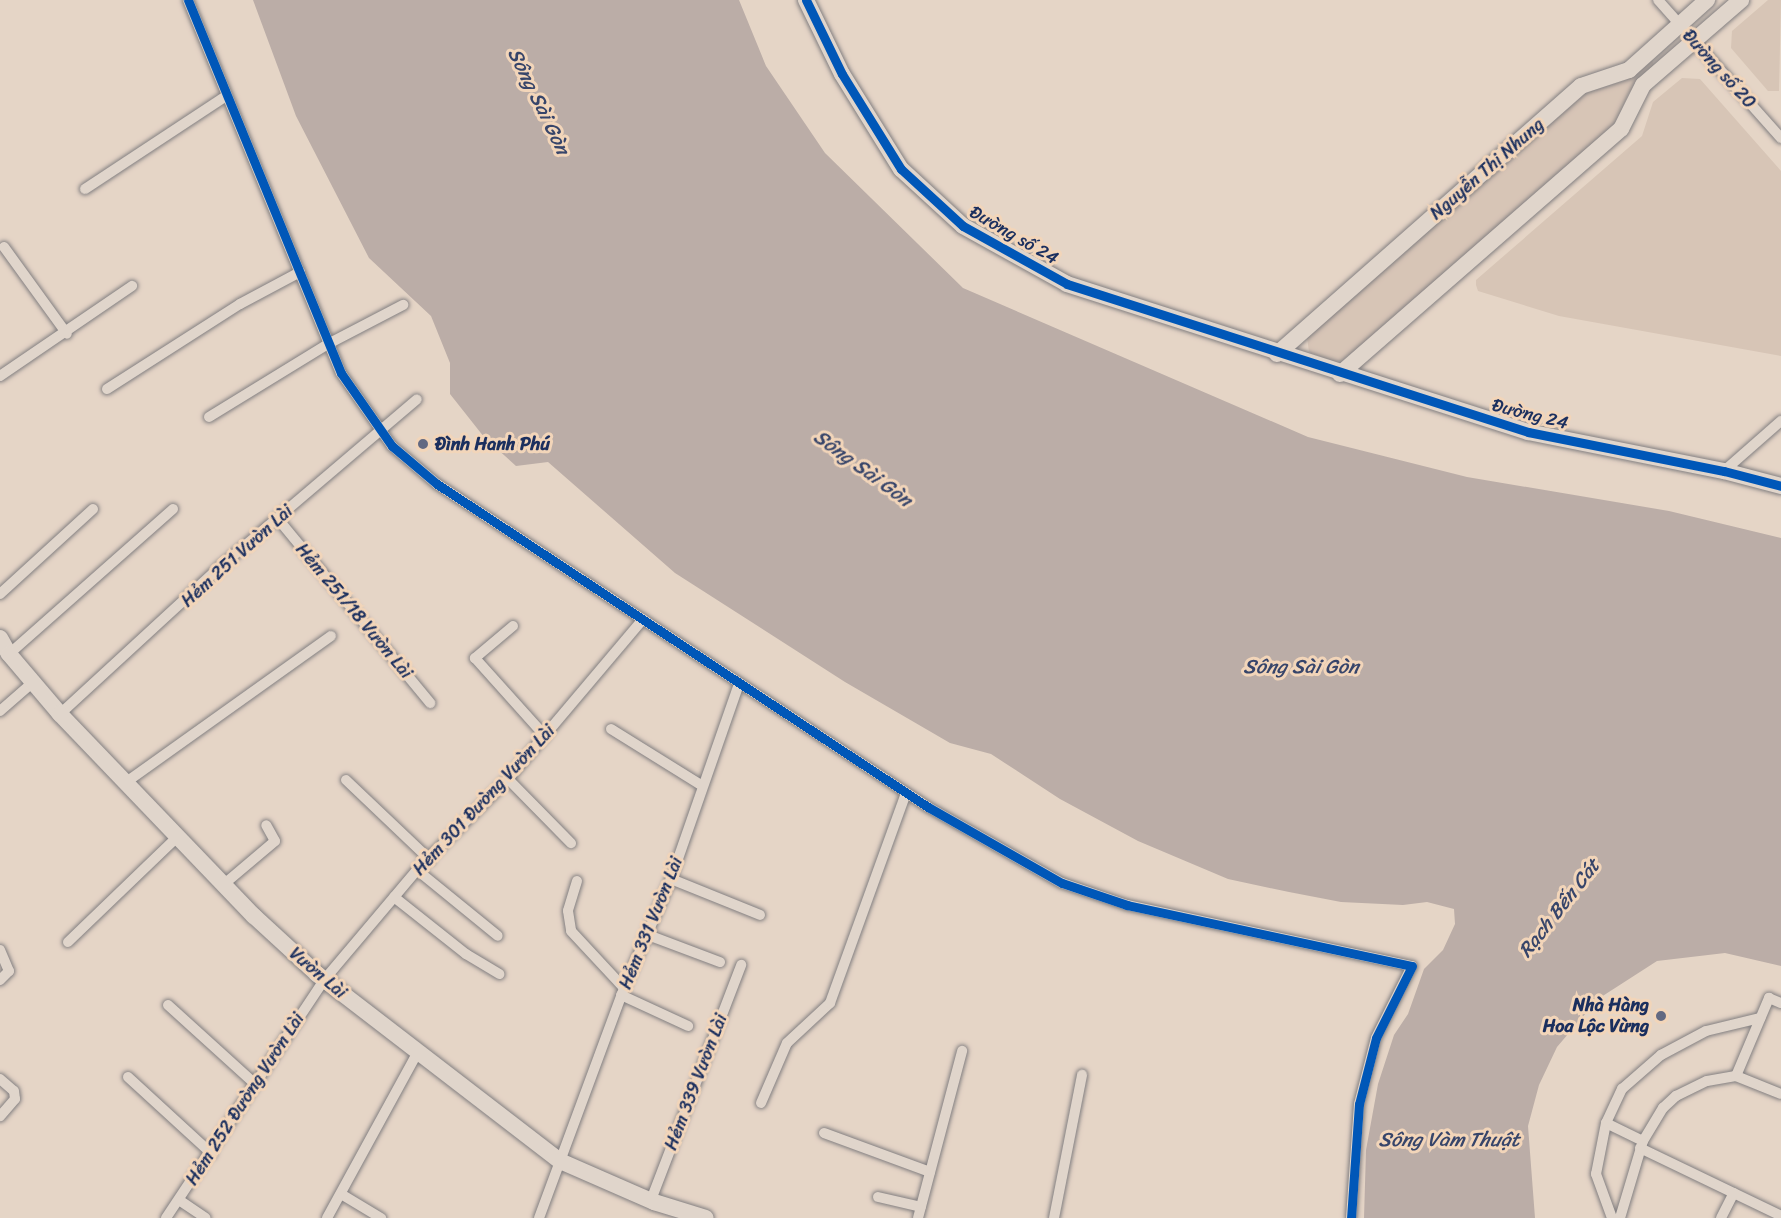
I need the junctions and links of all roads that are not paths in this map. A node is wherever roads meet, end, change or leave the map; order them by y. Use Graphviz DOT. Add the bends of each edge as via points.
graph roads {
  1 [pos="188,0"];
  2 [pos="806,0"];
  3 [pos="1658,0"];
  4 [pos="1707,0"];
  5 [pos="1741,0"];
  6 [pos="1679,24"];
  7 [pos="1694,41"];
  8 [pos="226,96"];
  9 [pos="1781,138"];
  10 [pos="85,189"];
  11 [pos="4,247"];
  12 [pos="300,272"];
  13 [pos="132,286"];
  14 [pos="403,304"];
  15 [pos="67,334"];
  16 [pos="328,344"];
  17 [pos="1277,354"];
  18 [pos="1340,374"];
  19 [pos="0,376"];
  20 [pos="107,390"];
  21 [pos="417,399"];
  22 [pos="209,417"];
  23 [pos="1781,421"];
  24 [pos="378,429"];
  25 [pos="1724,471"];
  26 [pos="1781,486"];
  27 [pos="93,509"];
  28 [pos="173,509"];
  29 [pos="278,519"];
  30 [pos="0,594"];
  31 [pos="643,619"];
  32 [pos="513,627"];
  33 [pos="331,636"];
  34 [pos="0,638"];
  35 [pos="9,654"];
  36 [pos="32,682"];
  37 [pos="739,684"];
  38 [pos="430,703"];
  39 [pos="0,711"];
  40 [pos="60,714"];
  41 [pos="611,729"];
  42 [pos="545,736"];
  43 [pos="508,779"];
  44 [pos="346,780"];
  45 [pos="125,783"];
  46 [pos="701,785"];
  47 [pos="906,793"];
  48 [pos="266,825"];
  49 [pos="177,837"];
  50 [pos="571,843"];
  51 [pos="430,860"];
  52 [pos="417,870"];
  53 [pos="671,879"];
  54 [pos="577,881"];
  55 [pos="223,885"];
  56 [pos="394,897"];
  57 [pos="760,915"];
  58 [pos="648,935"];
  59 [pos="498,936"];
  60 [pos="68,942"];
  61 [pos="0,950"];
  62 [pos="720,962"];
  63 [pos="741,964"];
  64 [pos="499,974"];
  65 [pos="0,980"];
  66 [pos="324,980"];
  67 [pos="623,991"];
  68 [pos="1781,1003"];
  69 [pos="168,1005"];
  70 [pos="1760,1018"];
  71 [pos="688,1026"];
  72 [pos="962,1051"];
  73 [pos="418,1052"];
  74 [pos="1082,1075"];
  75 [pos="1736,1076"];
  76 [pos="128,1077"];
  77 [pos="0,1079"];
  78 [pos="255,1084"];
  79 [pos="1781,1094"];
  80 [pos="761,1103"];
  81 [pos="0,1116"];
  82 [pos="1606,1124"];
  83 [pos="824,1133"];
  84 [pos="1642,1145"];
  85 [pos="211,1153"];
  86 [pos="561,1161"];
  87 [pos="930,1172"];
  88 [pos="1734,1193"];
  89 [pos="341,1194"];
  90 [pos="878,1197"];
  91 [pos="179,1200"];
  92 [pos="651,1200"];
  93 [pos="920,1212"];
  94 [pos="1781,1216"];
  95 [pos="166,1218"];
  96 [pos="206,1218"];
  97 [pos="327,1218"];
  98 [pos="381,1218"];
  99 [pos="538,1218"];
  100 [pos="706,1218"];
  101 [pos="1054,1218"];
  102 [pos="1351,1218"];
  103 [pos="1612,1218"];
  104 [pos="1620,1218"];
  105 [pos="1721,1218"];
  1 -- 8 [label="street"];
  2 -- 17 [label="street, Đường số 24" via="847,83 901,169 963,226 1067,284"];
  3 -- 6 [label="street, Đường số 20"];
  4 -- 6 [label="street, Nguyễn Thị Nhung"];
  5 -- 7 [label="street"];
  6 -- 7 [label="street, Đường số 20"];
  6 -- 17 [label="street, Nguyễn Thị Nhung" via="1629,70 1581,86"];
  7 -- 9 [label="street, Đường số 20"];
  7 -- 18 [label="street" via="1643,85 1621,129"];
  8 -- 10 [label="street"];
  8 -- 12 [label="street"];
  11 -- 15 [label="street"];
  12 -- 16 [label="street"];
  12 -- 20 [label="street" via="240,304"];
  13 -- 15 [label="street"];
  14 -- 16 [label="street"];
  15 -- 19 [label="street"];
  16 -- 22 [label="street"];
  16 -- 24 [label="street" via="341,373"];
  17 -- 18 [label="street, Đường 24"];
  18 -- 25 [label="street, Đường 24" via="1528,432"];
  21 -- 24 [label="street, Hẻm 251 Vườn Lài"];
  23 -- 25 [label="street"];
  24 -- 29 [label="street, Hẻm 251 Vườn Lài"];
  24 -- 31 [label="street" via="437,484"];
  25 -- 26 [label="street, Đường 24"];
  27 -- 30 [label="street"];
  28 -- 35 [label="street"];
  29 -- 38 [label="street, Hẻm 251/18 Vườn Lài"];
  29 -- 40 [label="street, Hẻm 251 Vườn Lài"];
  31 -- 37 [label="street"];
  31 -- 42 [label="street, Hẻm 301 Đường Vườn Lài"];
  32 -- 42 [label="street" via="475,658"];
  33 -- 45 [label="street"];
  34 -- 35 [label="street, Vườn Lài"];
  35 -- 36 [label="street, Vườn Lài"];
  36 -- 39 [label="street"];
  36 -- 40 [label="street, Vườn Lài"];
  37 -- 46 [label="street, Hẻm 331 Vườn Lài"];
  37 -- 47 [label="street"];
  40 -- 45 [label="street, Vườn Lài"];
  41 -- 46 [label="street"];
  42 -- 43 [label="street, Hẻm 301 Đường Vườn Lài"];
  43 -- 50 [label="street"];
  43 -- 51 [label="street, Hẻm 301 Đường Vườn Lài"];
  44 -- 51 [label="street"];
  45 -- 49 [label="street, Vườn Lài"];
  46 -- 53 [label="street, Hẻm 331 Vườn Lài"];
  47 -- 80 [label="street" via="830,1003 787,1043"];
  47 -- 102 [label="street" via="1008,856 1094,894 1127,905 1412,966 1411,975 1376,1038 1359,1104"];
  48 -- 55 [label="street" via="275,841"];
  49 -- 55 [label="street, Vườn Lài"];
  49 -- 60 [label="street"];
  51 -- 52 [label="street, Hẻm 301 Đường Vườn Lài"];
  52 -- 56 [label="street, Hẻm 301 Đường Vườn Lài"];
  52 -- 59 [label="street"];
  53 -- 57 [label="street"];
  53 -- 58 [label="street, Hẻm 331 Vườn Lài"];
  54 -- 67 [label="street" via="568,911 571,931"];
  55 -- 66 [label="street, Vườn Lài"];
  56 -- 64 [label="street" via="466,954"];
  56 -- 66 [label="street, Hẻm 301 Đường Vườn Lài"];
  58 -- 62 [label="street"];
  58 -- 67 [label="street, Hẻm 331 Vườn Lài"];
  61 -- 65 [label="street" via="9,971"];
  63 -- 92 [label="street, Hẻm 339 Vườn Lài"];
  66 -- 73 [label="street, Vườn Lài"];
  66 -- 78 [label="street, Hẻm 252 Đường Vườn Lài"];
  67 -- 71 [label="street"];
  67 -- 86 [label="street, Hẻm 331 Vườn Lài"];
  68 -- 70 [label="street" via="1769,998"];
  69 -- 78 [label="street"];
  70 -- 75 [label="street"];
  70 -- 82 [label="street" via="1706,1031 1660,1055 1622,1089"];
  72 -- 87 [label="street"];
  73 -- 86 [label="street, Vườn Lài"];
  73 -- 89 [label="street"];
  74 -- 101 [label="street"];
  75 -- 79 [label="street"];
  75 -- 84 [label="street" via="1707,1081 1676,1096 1663,1108"];
  76 -- 85 [label="street"];
  77 -- 81 [label="street" via="14,1091 15,1099"];
  78 -- 85 [label="street, Hẻm 252 Đường Vườn Lài"];
  82 -- 84 [label="street"];
  82 -- 103 [label="street" via="1596,1174"];
  83 -- 87 [label="street"];
  84 -- 88 [label="street"];
  84 -- 104 [label="street"];
  85 -- 91 [label="street, Hẻm 252 Đường Vườn Lài"];
  86 -- 92 [label="street, Vườn Lài"];
  86 -- 99 [label="street, Hẻm 331 Vườn Lài"];
  87 -- 93 [label="street"];
  88 -- 94 [label="street"];
  88 -- 105 [label="street"];
  89 -- 97 [label="street"];
  89 -- 98 [label="street"];
  90 -- 93 [label="street"];
  91 -- 95 [label="street, Hẻm 252 Đường Vườn Lài"];
  91 -- 96 [label="street"];
  92 -- 100 [label="street, Vườn Lài"];
}
